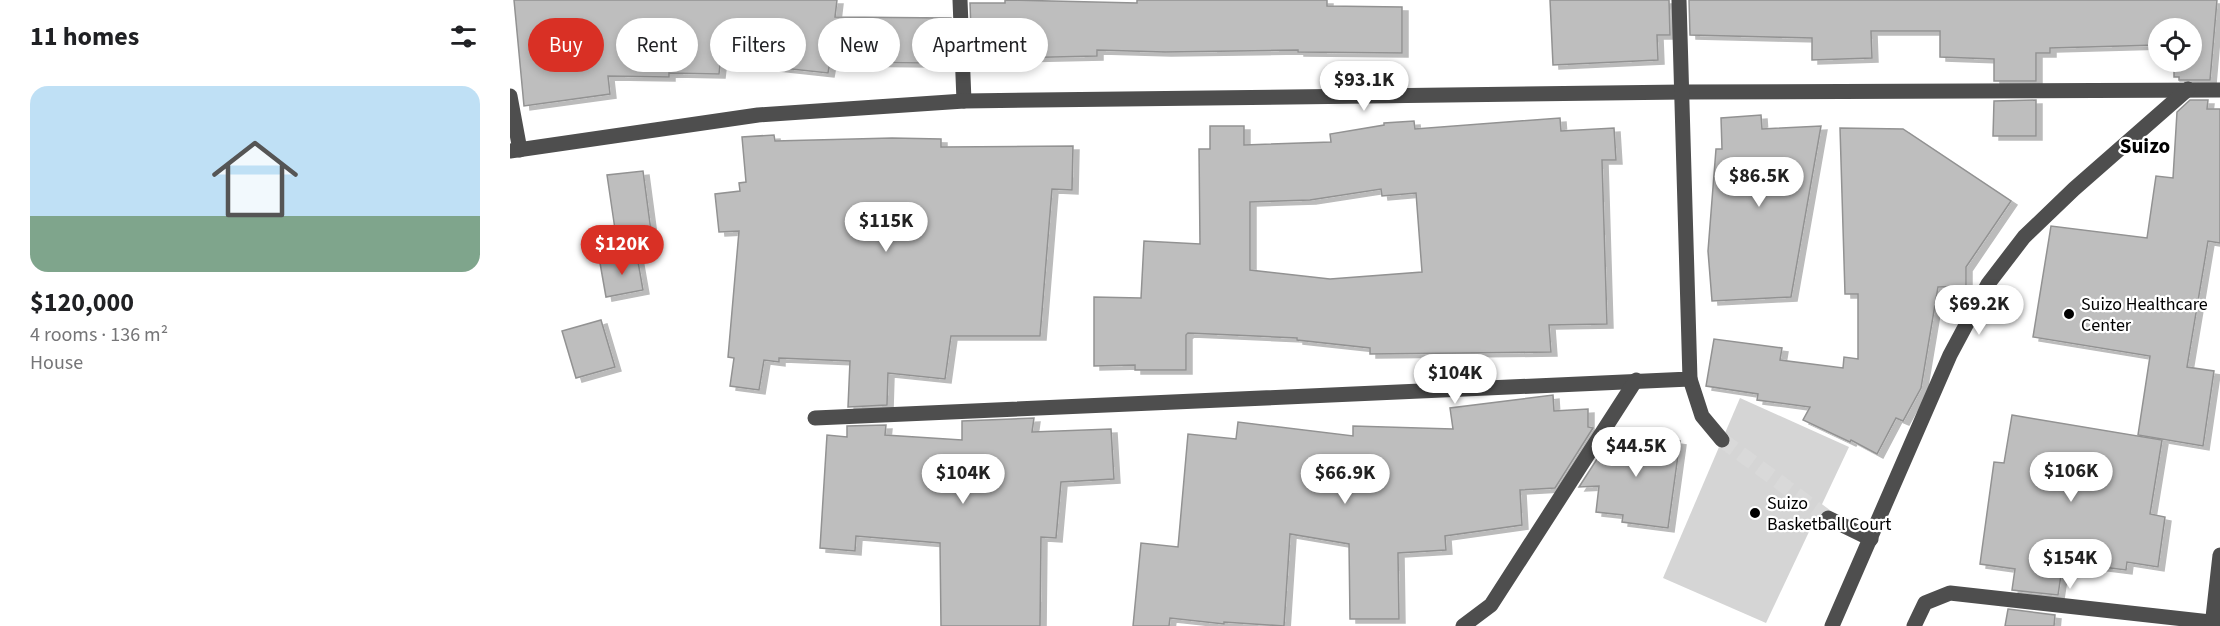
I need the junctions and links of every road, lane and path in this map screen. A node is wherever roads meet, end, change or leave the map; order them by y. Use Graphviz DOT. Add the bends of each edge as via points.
graph roads {
  1 [pos="960,0"];
  2 [pos="1679,0"];
  3 [pos="2188,89"];
  4 [pos="2220,90"];
  5 [pos="1683,92"];
  6 [pos="510,96"];
  7 [pos="964,101"];
  8 [pos="515,150"];
  9 [pos="1690,379"];
  10 [pos="1636,380"];
  11 [pos="815,418"];
  12 [pos="1722,440"];
  13 [pos="1828,518"];
  14 [pos="1871,538"];
  15 [pos="2220,555"];
  16 [pos="2215,624"];
  17 [pos="1463,626"];
  18 [pos="1832,626"];
  19 [pos="1914,626"];
  1 -- 7 [label="street"];
  2 -- 5 [label="street"];
  3 -- 4 [label="street"];
  3 -- 5 [label="street"];
  3 -- 14 [label="street" via="2024,237 1988,284 1950,355"];
  5 -- 7 [label="street"];
  5 -- 9 [label="street"];
  6 -- 8 [label="street"];
  7 -- 8 [label="street" via="758,115"];
  9 -- 10 [label="street"];
  9 -- 12 [label="street" via="1702,416"];
  10 -- 11 [label="street"];
  10 -- 17 [label="street" via="1491,605"];
  13 -- 14 [label="street"];
  14 -- 18 [label="street"];
  15 -- 16 [label="street"];
  16 -- 19 [label="street" via="1950,593 1925,603"];
}
